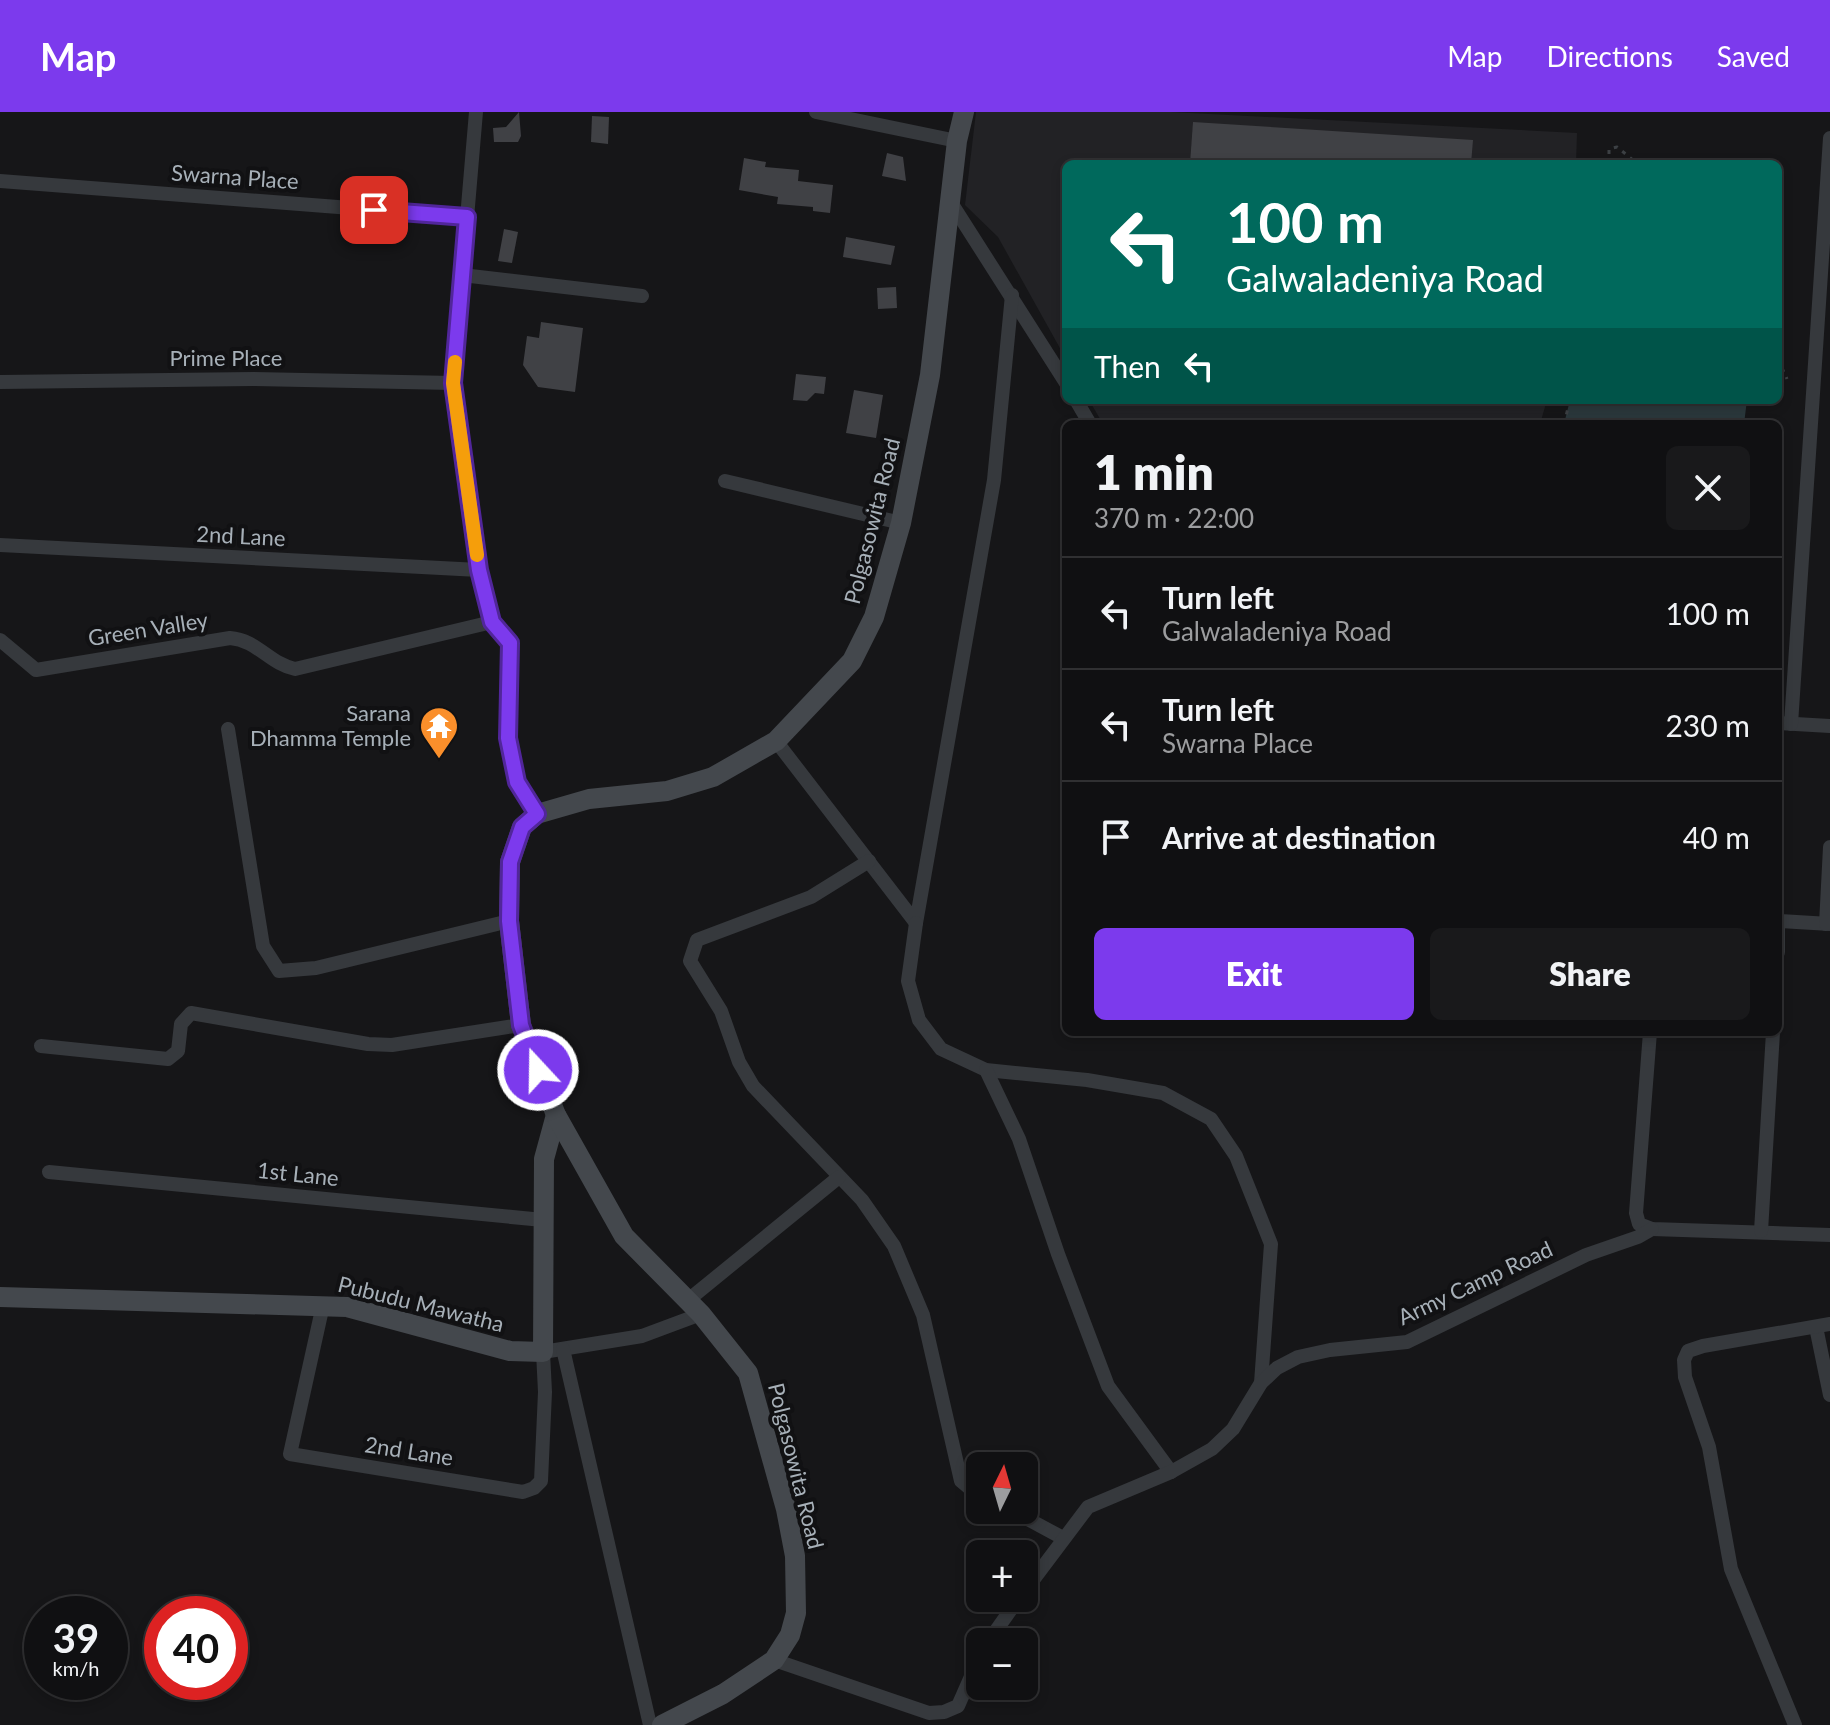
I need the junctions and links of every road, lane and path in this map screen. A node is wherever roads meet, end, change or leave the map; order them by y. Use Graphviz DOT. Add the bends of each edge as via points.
graph roads {
  1 [pos="476,112"];
  2 [pos="816,112"];
  3 [pos="964,112"];
  4 [pos="1830,138"];
  5 [pos="957,141"];
  6 [pos="1609,160"];
  7 [pos="1633,160"];
  8 [pos="0,181"];
  9 [pos="950,201"];
  10 [pos="467,217"];
  11 [pos="462,275"];
  12 [pos="1012,295"];
  13 [pos="642,296"];
  14 [pos="1782,368"];
  15 [pos="1062,376"];
  16 [pos="1787,379"];
  17 [pos="0,382"];
  18 [pos="453,383"];
  19 [pos="725,481"];
  20 [pos="901,523"];
  21 [pos="0,545"];
  22 [pos="479,570"];
  23 [pos="492,622"];
  24 [pos="0,640"];
  25 [pos="1785,724"];
  26 [pos="1830,726"];
  27 [pos="228,729"];
  28 [pos="776,741"];
  29 [pos="537,814"];
  30 [pos="1830,847"];
  31 [pos="869,861"];
  32 [pos="509,921"];
  33 [pos="1782,921"];
  34 [pos="916,923"];
  35 [pos="1828,924"];
  36 [pos="521,1025"];
  37 [pos="1650,1036"];
  38 [pos="1773,1036"];
  39 [pos="41,1046"];
  40 [pos="986,1070"];
  41 [pos="556,1115"];
  42 [pos="49,1172"];
  43 [pos="839,1177"];
  44 [pos="543,1220"];
  45 [pos="1652,1229"];
  46 [pos="1761,1231"];
  47 [pos="1830,1235"];
  48 [pos="0,1297"];
  49 [pos="323,1305"];
  50 [pos="694,1308"];
  51 [pos="1823,1326"];
  52 [pos="553,1351"];
  53 [pos="1261,1383"];
  54 [pos="1830,1395"];
  55 [pos="1171,1472"];
  56 [pos="966,1485"];
  57 [pos="1037,1524"];
  58 [pos="1063,1538"];
  59 [pos="1038,1573"];
  60 [pos="774,1660"];
  61 [pos="966,1688"];
  62 [pos="650,1725"];
  63 [pos="662,1725"];
  64 [pos="1795,1725"];
  1 -- 10 [label="street"];
  2 -- 5 [label="street"];
  3 -- 5 [label="street, Polgasowita Road"];
  4 -- 25 [label="street"];
  5 -- 9 [label="street, Polgasowita Road"];
  6 -- 7 [label="path" via="1609,149 1617,147"];
  8 -- 10 [label="street, Swarna Place"];
  9 -- 12 [label="street"];
  9 -- 20 [label="street, Polgasowita Road" via="930,375"];
  10 -- 11 [label="street"];
  11 -- 13 [label="street"];
  11 -- 18 [label="street"];
  12 -- 15 [label="street"];
  12 -- 34 [label="street" via="994,480"];
  14 -- 16 [label="path"];
  17 -- 18 [label="street, Prime Place"];
  18 -- 22 [label="street"];
  19 -- 20 [label="street"];
  20 -- 28 [label="street, Polgasowita Road" via="874,617 852,661"];
  21 -- 22 [label="street, 2nd Lane"];
  22 -- 23 [label="street"];
  23 -- 24 [label="street, Green Valley" via="295,669 251,642 230,638 36,670"];
  23 -- 29 [label="street" via="510,643 508,738 517,782"];
  25 -- 26 [label="street"];
  27 -- 32 [label="street" via="263,946 279,971 316,968"];
  28 -- 29 [label="street, Polgasowita Road" via="713,777 667,791 589,799"];
  28 -- 31 [label="street"];
  29 -- 32 [label="street, Polgasowita Road" via="522,827 510,862"];
  30 -- 35 [label="street"];
  31 -- 34 [label="street"];
  31 -- 43 [label="street" via="811,897 697,940 690,961 721,1011 753,1086"];
  32 -- 36 [label="street, Polgasowita Road"];
  33 -- 35 [label="street"];
  34 -- 40 [label="street" via="908,981 919,1020 941,1049"];
  36 -- 39 [label="street" via="392,1045 191,1013 181,1024 178,1051 168,1059"];
  36 -- 41 [label="street, Polgasowita Road"];
  37 -- 45 [label="street" via="1636,1213 1639,1224"];
  38 -- 46 [label="street"];
  40 -- 53 [label="street" via="1163,1093 1211,1119 1236,1156 1271,1244"];
  40 -- 55 [label="street" via="1019,1139 1108,1386"];
  41 -- 44 [label="street" via="544,1159"];
  41 -- 50 [label="street, Polgasowita Road" via="624,1236"];
  42 -- 44 [label="street, 1st Lane"];
  43 -- 50 [label="street"];
  43 -- 56 [label="street" via="894,1246 923,1315"];
  44 -- 52 [label="street"];
  45 -- 46 [label="street"];
  45 -- 53 [label="street, Army Camp Road" via="1586,1255 1407,1342 1298,1357"];
  46 -- 47 [label="street"];
  48 -- 49 [label="street, Pubudu Mawatha"];
  49 -- 52 [label="street, Pubudu Mawatha" via="374,1313 510,1351"];
  49 -- 52 [label="street, 2nd Lane" via="290,1454 523,1492 534,1488 541,1481 545,1392"];
  50 -- 52 [label="street" via="642,1336"];
  50 -- 60 [label="street, Polgasowita Road" via="748,1373 786,1509 795,1556 796,1613"];
  51 -- 54 [label="street"];
  51 -- 64 [label="street" via="1703,1346 1688,1351 1684,1360 1709,1447 1731,1569"];
  52 -- 62 [label="street"];
  53 -- 55 [label="street, Army Camp Road" via="1233,1429 1212,1449"];
  55 -- 58 [label="street, Army Camp Road" via="1088,1507"];
  57 -- 58 [label="street"];
  58 -- 59 [label="street, Army Camp Road"];
  60 -- 61 [label="street" via="929,1713 958,1706"];
  60 -- 63 [label="street, Polgasowita Road"];
}
